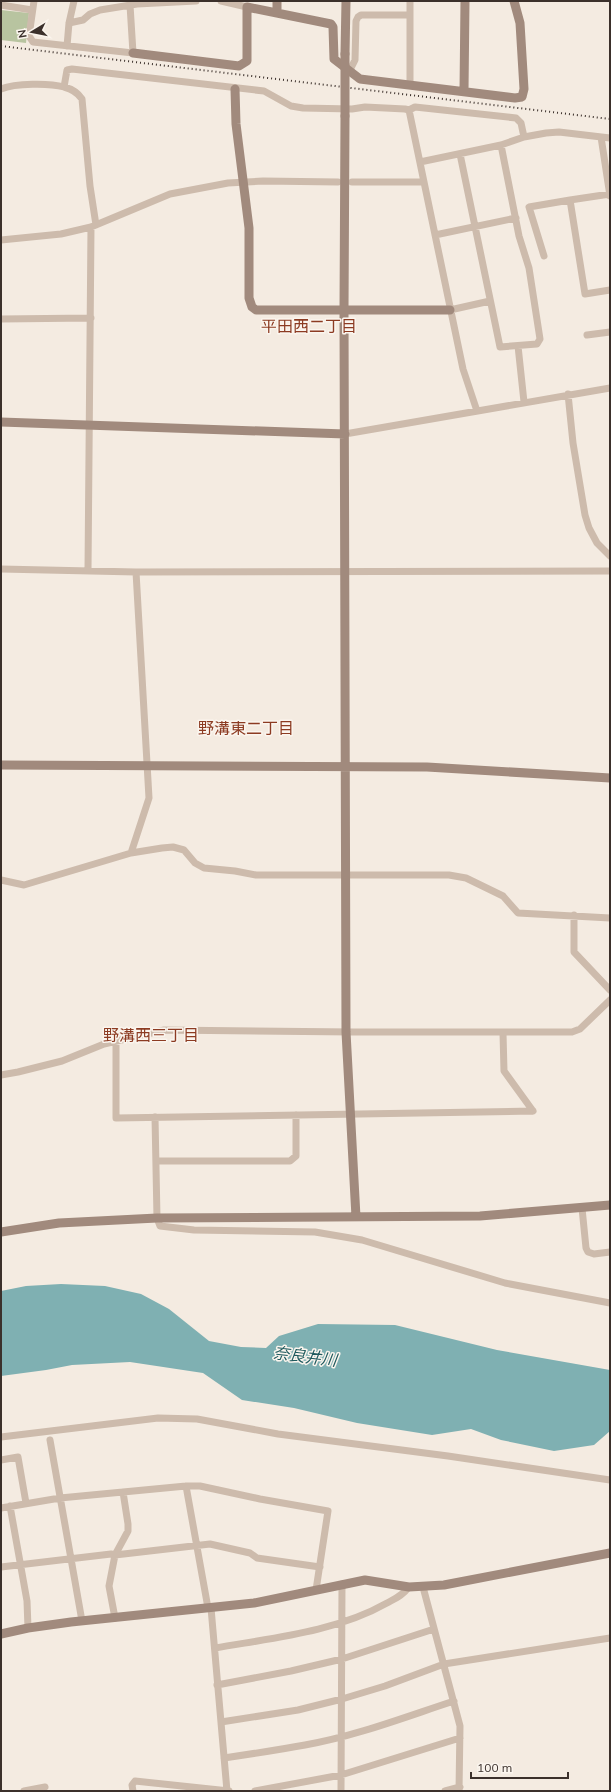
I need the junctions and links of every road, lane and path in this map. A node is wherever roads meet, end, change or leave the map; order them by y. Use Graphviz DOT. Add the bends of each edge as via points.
graph roads {
  1 [pos="34,1"];
  2 [pos="74,1"];
  3 [pos="196,1"];
  4 [pos="220,1"];
  5 [pos="277,1"];
  6 [pos="346,1"];
  7 [pos="410,1"];
  8 [pos="465,1"];
  9 [pos="514,1"];
  10 [pos="130,5"];
  11 [pos="1,6"];
  12 [pos="247,7"];
  13 [pos="32,10"];
  14 [pos="277,12"];
  15 [pos="410,15"];
  16 [pos="69,23"];
  17 [pos="67,46"];
  18 [pos="133,53"];
  19 [pos="349,72"];
  20 [pos="410,85"];
  21 [pos="64,87"];
  22 [pos="1,89"];
  23 [pos="235,89"];
  24 [pos="464,91"];
  25 [pos="409,110"];
  26 [pos="524,137"];
  27 [pos="602,137"];
  28 [pos="610,138"];
  29 [pos="501,145"];
  30 [pos="460,154"];
  31 [pos="420,162"];
  32 [pos="242,182"];
  33 [pos="338,182"];
  34 [pos="352,182"];
  35 [pos="424,182"];
  36 [pos="610,195"];
  37 [pos="570,200"];
  38 [pos="516,218"];
  39 [pos="93,226"];
  40 [pos="475,226"];
  41 [pos="435,235"];
  42 [pos="1,240"];
  43 [pos="544,256"];
  44 [pos="610,290"];
  45 [pos="490,301"];
  46 [pos="450,310"];
  47 [pos="344,311"];
  48 [pos="91,318"];
  49 [pos="1,319"];
  50 [pos="610,332"];
  51 [pos="587,335"];
  52 [pos="518,346"];
  53 [pos="610,388"];
  54 [pos="568,394"];
  55 [pos="524,402"];
  56 [pos="477,410"];
  57 [pos="1,422"];
  58 [pos="90,425"];
  59 [pos="345,434"];
  60 [pos="610,556"];
  61 [pos="1,569"];
  62 [pos="88,570"];
  63 [pos="610,571"];
  64 [pos="136,572"];
  65 [pos="345,572"];
  66 [pos="1,765"];
  67 [pos="147,765"];
  68 [pos="346,766"];
  69 [pos="610,778"];
  70 [pos="131,853"];
  71 [pos="346,875"];
  72 [pos="1,880"];
  73 [pos="574,915"];
  74 [pos="610,918"];
  75 [pos="610,990"];
  76 [pos="610,1000"];
  77 [pos="346,1032"];
  78 [pos="503,1033"];
  79 [pos="116,1041"];
  80 [pos="1,1075"];
  81 [pos="350,1114"];
  82 [pos="296,1115"];
  83 [pos="155,1117"];
  84 [pos="156,1161"];
  85 [pos="610,1205"];
  86 [pos="582,1208"];
  87 [pos="356,1216"];
  88 [pos="157,1218"];
  89 [pos="1,1232"];
  90 [pos="610,1252"];
  91 [pos="610,1303"];
  92 [pos="1,1437"];
  93 [pos="50,1440"];
  94 [pos="1,1460"];
  95 [pos="610,1480"];
  96 [pos="186,1486"];
  97 [pos="123,1492"];
  98 [pos="60,1498"];
  99 [pos="26,1504"];
  100 [pos="10,1506"];
  101 [pos="1,1508"];
  102 [pos="198,1546"];
  103 [pos="610,1553"];
  104 [pos="115,1555"];
  105 [pos="71,1558"];
  106 [pos="20,1564"];
  107 [pos="1,1567"];
  108 [pos="320,1567"];
  109 [pos="342,1584"];
  110 [pos="409,1587"];
  111 [pos="423,1587"];
  112 [pos="316,1590"];
  113 [pos="210,1608"];
  114 [pos="115,1618"];
  115 [pos="82,1621"];
  116 [pos="342,1623"];
  117 [pos="28,1628"];
  118 [pos="434,1629"];
  119 [pos="1,1634"];
  120 [pos="610,1638"];
  121 [pos="215,1648"];
  122 [pos="342,1659"];
  123 [pos="444,1664"];
  124 [pos="218,1685"];
  125 [pos="342,1699"];
  126 [pos="454,1701"];
  127 [pos="221,1722"];
  128 [pos="341,1736"];
  129 [pos="460,1738"];
  130 [pos="224,1758"];
  131 [pos="341,1775"];
  132 [pos="45,1787"];
  133 [pos="459,1789"];
  134 [pos="24,1791"];
  135 [pos="133,1791"];
  136 [pos="224,1791"];
  137 [pos="255,1791"];
  138 [pos="341,1791"];
  139 [pos="445,1791"];
  1 -- 13 [label="street"];
  2 -- 16 [label="street"];
  3 -- 10 [label="street"];
  4 -- 12 [label="street"];
  5 -- 14 [label="street"];
  6 -- 47 [label="street, bridge"];
  7 -- 15 [label="street"];
  8 -- 24 [label="street"];
  9 -- 24 [label="street" via="520,23 524,89 522,97"];
  10 -- 16 [label="street" via="100,10 83,20"];
  10 -- 18 [label="street"];
  11 -- 13 [label="street"];
  12 -- 14 [label="street"];
  12 -- 18 [label="street" via="247,61 239,66"];
  13 -- 17 [label="street" via="29,36 33,42"];
  14 -- 19 [label="street" via="331,24 334,59"];
  15 -- 19 [label="street" via="358,17 355,60"];
  15 -- 20 [label="street"];
  16 -- 17 [label="street"];
  17 -- 18 [label="street"];
  19 -- 20 [label="street" via="360,79"];
  20 -- 24 [label="street"];
  21 -- 22 [label="street" via="29,84"];
  21 -- 23 [label="street" via="67,70 72,69"];
  21 -- 39 [label="street" via="77,93 82,99"];
  23 -- 25 [label="street" via="264,91 292,106 303,108 364,107"];
  23 -- 32 [label="street"];
  25 -- 26 [label="street" via="416,107 516,118 521,123"];
  25 -- 31 [label="street"];
  26 -- 27 [label="street" via="559,132"];
  26 -- 29 [label="street"];
  27 -- 28 [label="street"];
  27 -- 36 [label="street"];
  29 -- 30 [label="street"];
  29 -- 38 [label="street"];
  30 -- 31 [label="street"];
  30 -- 40 [label="street"];
  31 -- 35 [label="street"];
  32 -- 33 [label="street"];
  32 -- 39 [label="street" via="170,194"];
  32 -- 47 [label="street" via="249,228 252,307 256,310"];
  34 -- 35 [label="street"];
  35 -- 41 [label="street"];
  36 -- 37 [label="street"];
  37 -- 43 [label="street" via="530,207"];
  37 -- 44 [label="street" via="586,294"];
  38 -- 40 [label="street"];
  38 -- 52 [label="street" via="529,268 540,339 537,344"];
  39 -- 42 [label="street" via="61,234"];
  39 -- 48 [label="street"];
  40 -- 41 [label="street"];
  40 -- 45 [label="street"];
  41 -- 46 [label="street"];
  45 -- 46 [label="street"];
  45 -- 52 [label="street" via="500,347"];
  46 -- 47 [label="street"];
  46 -- 56 [label="street" via="463,369"];
  47 -- 59 [label="street"];
  48 -- 49 [label="street"];
  48 -- 58 [label="street"];
  50 -- 51 [label="street"];
  52 -- 55 [label="street"];
  53 -- 54 [label="street"];
  54 -- 55 [label="street"];
  54 -- 60 [label="street" via="585,514 597,543"];
  55 -- 56 [label="street"];
  56 -- 59 [label="street"];
  57 -- 58 [label="street"];
  58 -- 59 [label="street"];
  58 -- 62 [label="street"];
  59 -- 65 [label="street"];
  61 -- 62 [label="street"];
  62 -- 64 [label="street"];
  63 -- 65 [label="street"];
  64 -- 65 [label="street"];
  64 -- 67 [label="street"];
  65 -- 68 [label="street"];
  66 -- 67 [label="street"];
  67 -- 68 [label="street"];
  67 -- 70 [label="street" via="149,798"];
  68 -- 69 [label="street" via="427,767"];
  68 -- 71 [label="street"];
  70 -- 71 [label="street" via="162,848 184,850 194,863 204,868 256,876"];
  70 -- 72 [label="street" via="24,884"];
  71 -- 73 [label="street" via="449,875 466,878 503,896 518,913"];
  71 -- 77 [label="street"];
  73 -- 74 [label="street"];
  73 -- 75 [label="street" via="574,952"];
  76 -- 78 [label="street" via="580,1029"];
  77 -- 78 [label="street"];
  77 -- 79 [label="street" via="164,1030"];
  77 -- 81 [label="street"];
  78 -- 81 [label="street" via="504,1071 533,1111"];
  79 -- 80 [label="street" via="62,1060"];
  79 -- 83 [label="street" via="116,1118"];
  81 -- 82 [label="street"];
  81 -- 87 [label="street"];
  82 -- 83 [label="street"];
  82 -- 84 [label="street" via="296,1156 290,1161"];
  83 -- 84 [label="street"];
  84 -- 88 [label="street"];
  85 -- 86 [label="street"];
  86 -- 87 [label="street" via="480,1216"];
  86 -- 90 [label="street" via="588,1252"];
  87 -- 88 [label="street"];
  88 -- 89 [label="street" via="59,1223"];
  88 -- 91 [label="street" via="160,1226 169,1228 315,1232 362,1240 505,1283"];
  92 -- 95 [label="street" via="158,1418 197,1419 278,1434"];
  93 -- 98 [label="street"];
  94 -- 99 [label="street" via="18,1457"];
  96 -- 97 [label="street"];
  96 -- 102 [label="street"];
  96 -- 108 [label="street" via="200,1486 328,1511"];
  97 -- 98 [label="street"];
  97 -- 104 [label="street" via="128,1531"];
  98 -- 99 [label="street"];
  98 -- 105 [label="street"];
  99 -- 100 [label="street"];
  100 -- 101 [label="street"];
  100 -- 106 [label="street"];
  102 -- 104 [label="street"];
  102 -- 108 [label="street" via="210,1544 250,1553 258,1558"];
  102 -- 113 [label="street"];
  103 -- 111 [label="street"];
  104 -- 105 [label="street"];
  104 -- 114 [label="street" via="109,1586"];
  105 -- 106 [label="street"];
  105 -- 115 [label="street"];
  106 -- 107 [label="street"];
  106 -- 117 [label="street" via="27,1601"];
  108 -- 112 [label="street"];
  109 -- 110 [label="street" via="372,1580"];
  109 -- 112 [label="street"];
  109 -- 116 [label="street"];
  110 -- 111 [label="street"];
  110 -- 116 [label="street" via="404,1594 368,1614"];
  111 -- 118 [label="street"];
  112 -- 113 [label="street" via="254,1603"];
  113 -- 114 [label="street"];
  113 -- 121 [label="street"];
  114 -- 115 [label="street"];
  115 -- 117 [label="street"];
  116 -- 121 [label="street"];
  116 -- 122 [label="street"];
  117 -- 119 [label="street"];
  118 -- 122 [label="street"];
  118 -- 123 [label="street"];
  120 -- 123 [label="street"];
  121 -- 124 [label="street"];
  122 -- 124 [label="street" via="291,1672"];
  122 -- 125 [label="street"];
  123 -- 125 [label="street"];
  123 -- 126 [label="street"];
  124 -- 127 [label="street"];
  125 -- 127 [label="street" via="298,1710"];
  125 -- 128 [label="street"];
  126 -- 128 [label="street"];
  126 -- 129 [label="street"];
  127 -- 130 [label="street"];
  128 -- 130 [label="street" via="306,1745"];
  128 -- 131 [label="street"];
  129 -- 131 [label="street"];
  129 -- 133 [label="street"];
  130 -- 136 [label="street"];
  131 -- 137 [label="street"];
  131 -- 138 [label="street"];
  132 -- 134 [label="street"];
  133 -- 139 [label="street"];
  135 -- 136 [label="street" via="132,1785 135,1781"];
}
